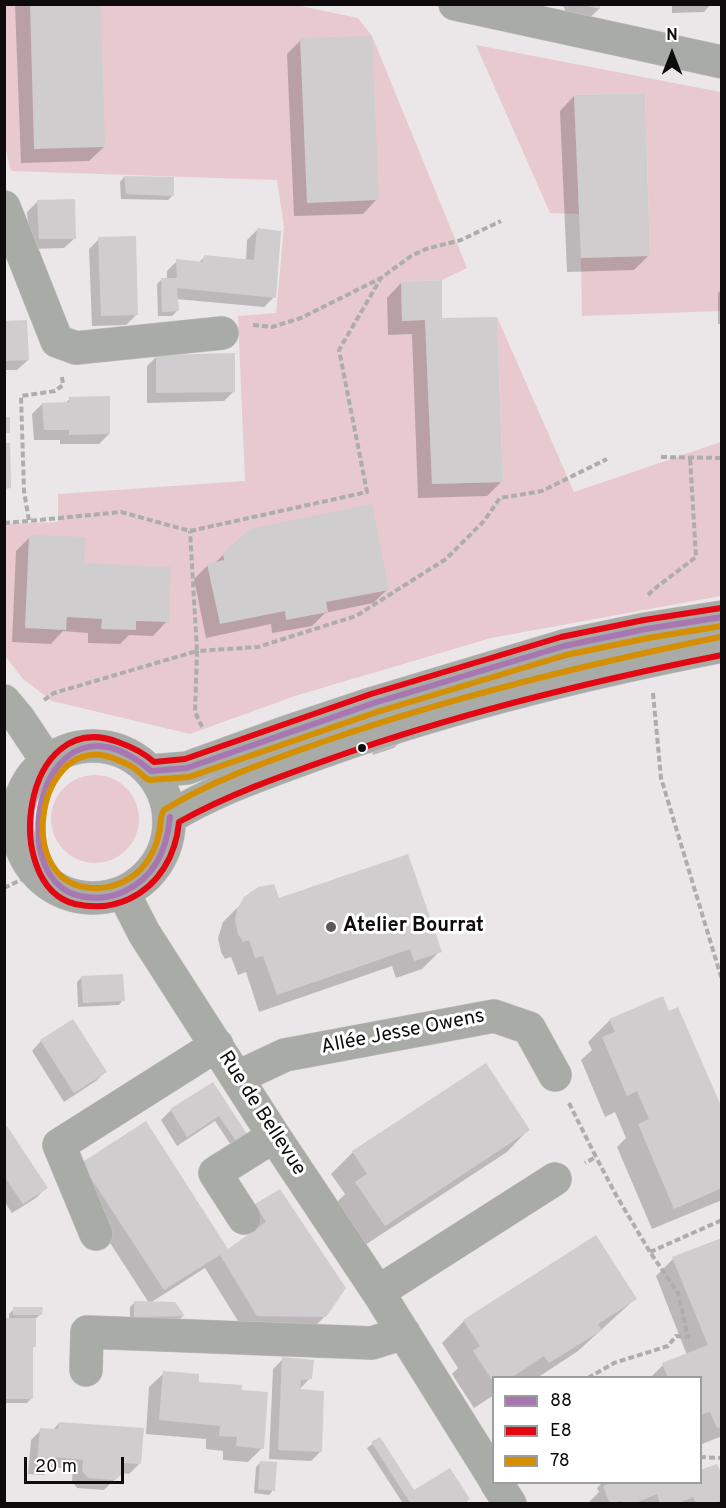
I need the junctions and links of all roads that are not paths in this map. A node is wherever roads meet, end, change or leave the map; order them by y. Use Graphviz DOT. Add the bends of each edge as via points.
graph roads {
  1 [pos="455,4"];
  2 [pos="722,62"];
  3 [pos="4,207"];
  4 [pos="232,329"];
  5 [pos="722,618"];
  6 [pos="648,645"];
  7 [pos="722,646"];
  8 [pos="12,710"];
  9 [pos="47,761"];
  10 [pos="151,771"];
  11 [pos="170,817"];
  12 [pos="19,864"];
  13 [pos="123,892"];
  14 [pos="217,1045"];
  15 [pos="555,1075"];
  16 [pos="238,1077"];
  17 [pos="274,1136"];
  18 [pos="555,1179"];
  19 [pos="244,1218"];
  20 [pos="96,1234"];
  21 [pos="378,1292"];
  22 [pos="404,1333"];
  23 [pos="86,1370"];
  24 [pos="492,1469"];
  1 -- 2 [label="street"];
  3 -- 4 [label="street" via="57,341 76,348"];
  5 -- 6 [label="street"];
  6 -- 7 [label="street"];
  6 -- 10 [label="street" via="564,646 284,732 187,768"];
  6 -- 11 [label="street" via="557,681 376,732 226,787"];
  8 -- 9 [label="street"];
  9 -- 10 [label="street" via="67,750 90,745 112,748"];
  9 -- 12 [label="street" via="22,795 17,823"];
  10 -- 11 [label="street" via="164,792"];
  11 -- 13 [label="street" via="167,844 158,862 146,877"];
  12 -- 13 [label="street" via="53,887 73,895 107,897"];
  13 -- 14 [label="street, Rue de Bellevue" via="144,933"];
  14 -- 16 [label="street, Rue de Bellevue"];
  14 -- 20 [label="street" via="59,1145"];
  15 -- 16 [label="street, Allée Jesse Owens" via="530,1028 494,1016 285,1055"];
  16 -- 17 [label="street, Rue de Bellevue"];
  17 -- 19 [label="street" via="215,1173"];
  17 -- 21 [label="street, Rue de Bellevue"];
  18 -- 21 [label="street"];
  21 -- 22 [label="street, Rue de Bellevue"];
  22 -- 23 [label="street" via="372,1343 87,1332"];
  22 -- 24 [label="street, Rue de Bellevue"];
}
